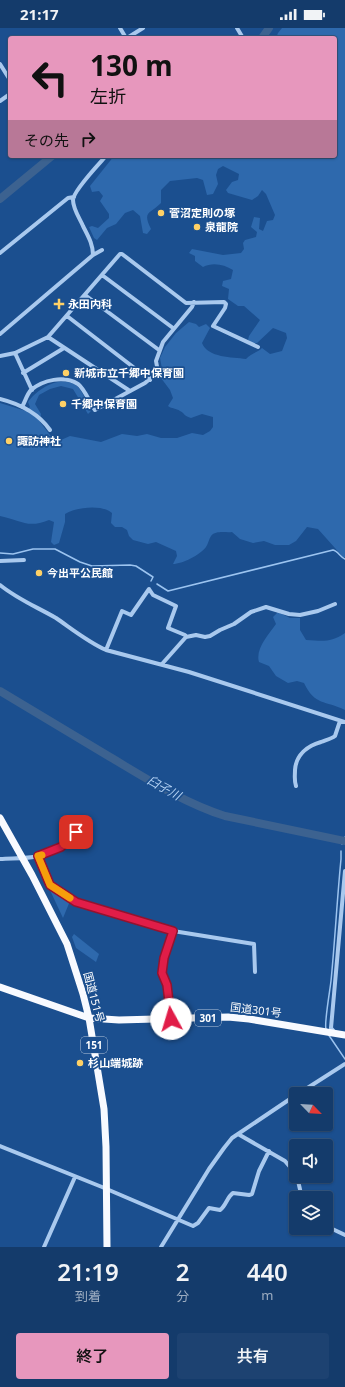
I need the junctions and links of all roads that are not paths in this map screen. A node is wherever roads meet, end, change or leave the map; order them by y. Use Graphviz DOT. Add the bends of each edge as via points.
graph roads {
  1 [pos="143,28"];
  2 [pos="129,36"];
  3 [pos="0,64"];
  4 [pos="8,77"];
  5 [pos="104,158"];
  6 [pos="74,197"];
  7 [pos="102,250"];
  8 [pos="0,253"];
  9 [pos="93,255"];
  10 [pos="102,275"];
  11 [pos="85,295"];
  12 [pos="194,302"];
  13 [pos="67,316"];
  14 [pos="173,328"];
  15 [pos="0,334"];
  16 [pos="48,337"];
  17 [pos="258,347"];
  18 [pos="64,348"];
  19 [pos="159,350"];
  20 [pos="15,353"];
  21 [pos="0,356"];
  22 [pos="23,373"];
  23 [pos="150,380"];
  24 [pos="32,390"];
  25 [pos="130,391"];
  26 [pos="0,399"];
  27 [pos="22,407"];
  28 [pos="50,430"];
  29 [pos="24,560"];
  30 [pos="0,561"];
  31 [pos="0,585"];
  32 [pos="334,604"];
  33 [pos="186,637"];
  34 [pos="106,650"];
  35 [pos="162,664"];
  36 [pos="343,721"];
  37 [pos="296,786"];
  38 [pos="0,818"];
  39 [pos="77,830"];
  40 [pos="38,856"];
  41 [pos="22,858"];
  42 [pos="0,859"];
  43 [pos="345,871"];
  44 [pos="173,931"];
  45 [pos="254,972"];
  46 [pos="0,987"];
  47 [pos="89,1018"];
  48 [pos="171,1019"];
  49 [pos="330,1033"];
  50 [pos="345,1035"];
  51 [pos="345,1064"];
  52 [pos="309,1087"];
  53 [pos="289,1100"];
  54 [pos="238,1134"];
  55 [pos="0,1146"];
  56 [pos="269,1151"];
  57 [pos="289,1165"];
  58 [pos="75,1177"];
  59 [pos="107,1190"];
  60 [pos="178,1220"];
  61 [pos="333,1229"];
  62 [pos="345,1235"];
  63 [pos="44,1247"];
  64 [pos="107,1247"];
  65 [pos="161,1247"];
  1 -- 2 [label="street"];
  3 -- 4 [label="street"];
  5 -- 6 [label="street"];
  6 -- 8 [label="street" via="68,198"];
  6 -- 9 [label="street" via="75,208 91,244"];
  7 -- 9 [label="street"];
  9 -- 15 [label="street"];
  10 -- 11 [label="street"];
  10 -- 12 [label="street" via="122,254 186,303"];
  10 -- 14 [label="street"];
  11 -- 13 [label="street"];
  11 -- 19 [label="street"];
  12 -- 14 [label="street"];
  12 -- 17 [label="street" via="224,302 225,308 213,326"];
  13 -- 16 [label="street"];
  13 -- 23 [label="street"];
  14 -- 19 [label="street"];
  16 -- 18 [label="street"];
  16 -- 20 [label="street"];
  18 -- 22 [label="street"];
  18 -- 25 [label="street"];
  19 -- 23 [label="street" via="156,363 158,372"];
  20 -- 21 [label="street"];
  20 -- 22 [label="street"];
  22 -- 24 [label="street"];
  23 -- 25 [label="street"];
  24 -- 25 [label="street" via="51,380 68,380 78,384 95,410"];
  24 -- 27 [label="street"];
  26 -- 27 [label="street"];
  27 -- 28 [label="street" via="42,419"];
  29 -- 30 [label="street"];
  31 -- 34 [label="street" via="12,595"];
  32 -- 33 [label="street" via="300,615 266,607 251,612 210,636"];
  33 -- 34 [label="street" via="168,628 176,606 153,595 149,589 132,615 122,611"];
  33 -- 35 [label="street"];
  34 -- 35 [label="street"];
  35 -- 36 [label="street"];
  36 -- 37 [label="street" via="336,736 316,743 298,757 294,782"];
  38 -- 41 [label="highway, 国道151号 / 151"];
  39 -- 40 [label="street" via="61,847"];
  40 -- 41 [label="street"];
  40 -- 44 [label="street" via="50,885 76,902"];
  41 -- 42 [label="street"];
  41 -- 47 [label="highway, 国道151号 / 151" via="67,944"];
  43 -- 49 [label="street"];
  44 -- 45 [label="street" via="254,944"];
  44 -- 48 [label="street" via="162,973 167,985"];
  46 -- 47 [label="highway, 国道301号 / 301"];
  47 -- 48 [label="highway, 国道301号 / 301"];
  47 -- 59 [label="highway, 国道151号 / 151" via="104,1109"];
  48 -- 49 [label="highway, 国道301号 / 301" via="228,1017"];
  49 -- 50 [label="highway, 国道301号 / 301"];
  51 -- 52 [label="street"];
  53 -- 54 [label="street"];
  54 -- 56 [label="street"];
  54 -- 60 [label="street" via="224,1148"];
  55 -- 58 [label="street"];
  56 -- 57 [label="street"];
  56 -- 60 [label="street" via="252,1194 233,1192 224,1207 220,1210 209,1208 193,1226"];
  58 -- 59 [label="street"];
  58 -- 63 [label="street"];
  59 -- 60 [label="street"];
  59 -- 64 [label="highway, 国道151号 / 151"];
  60 -- 65 [label="street"];
  61 -- 62 [label="street"];
}
